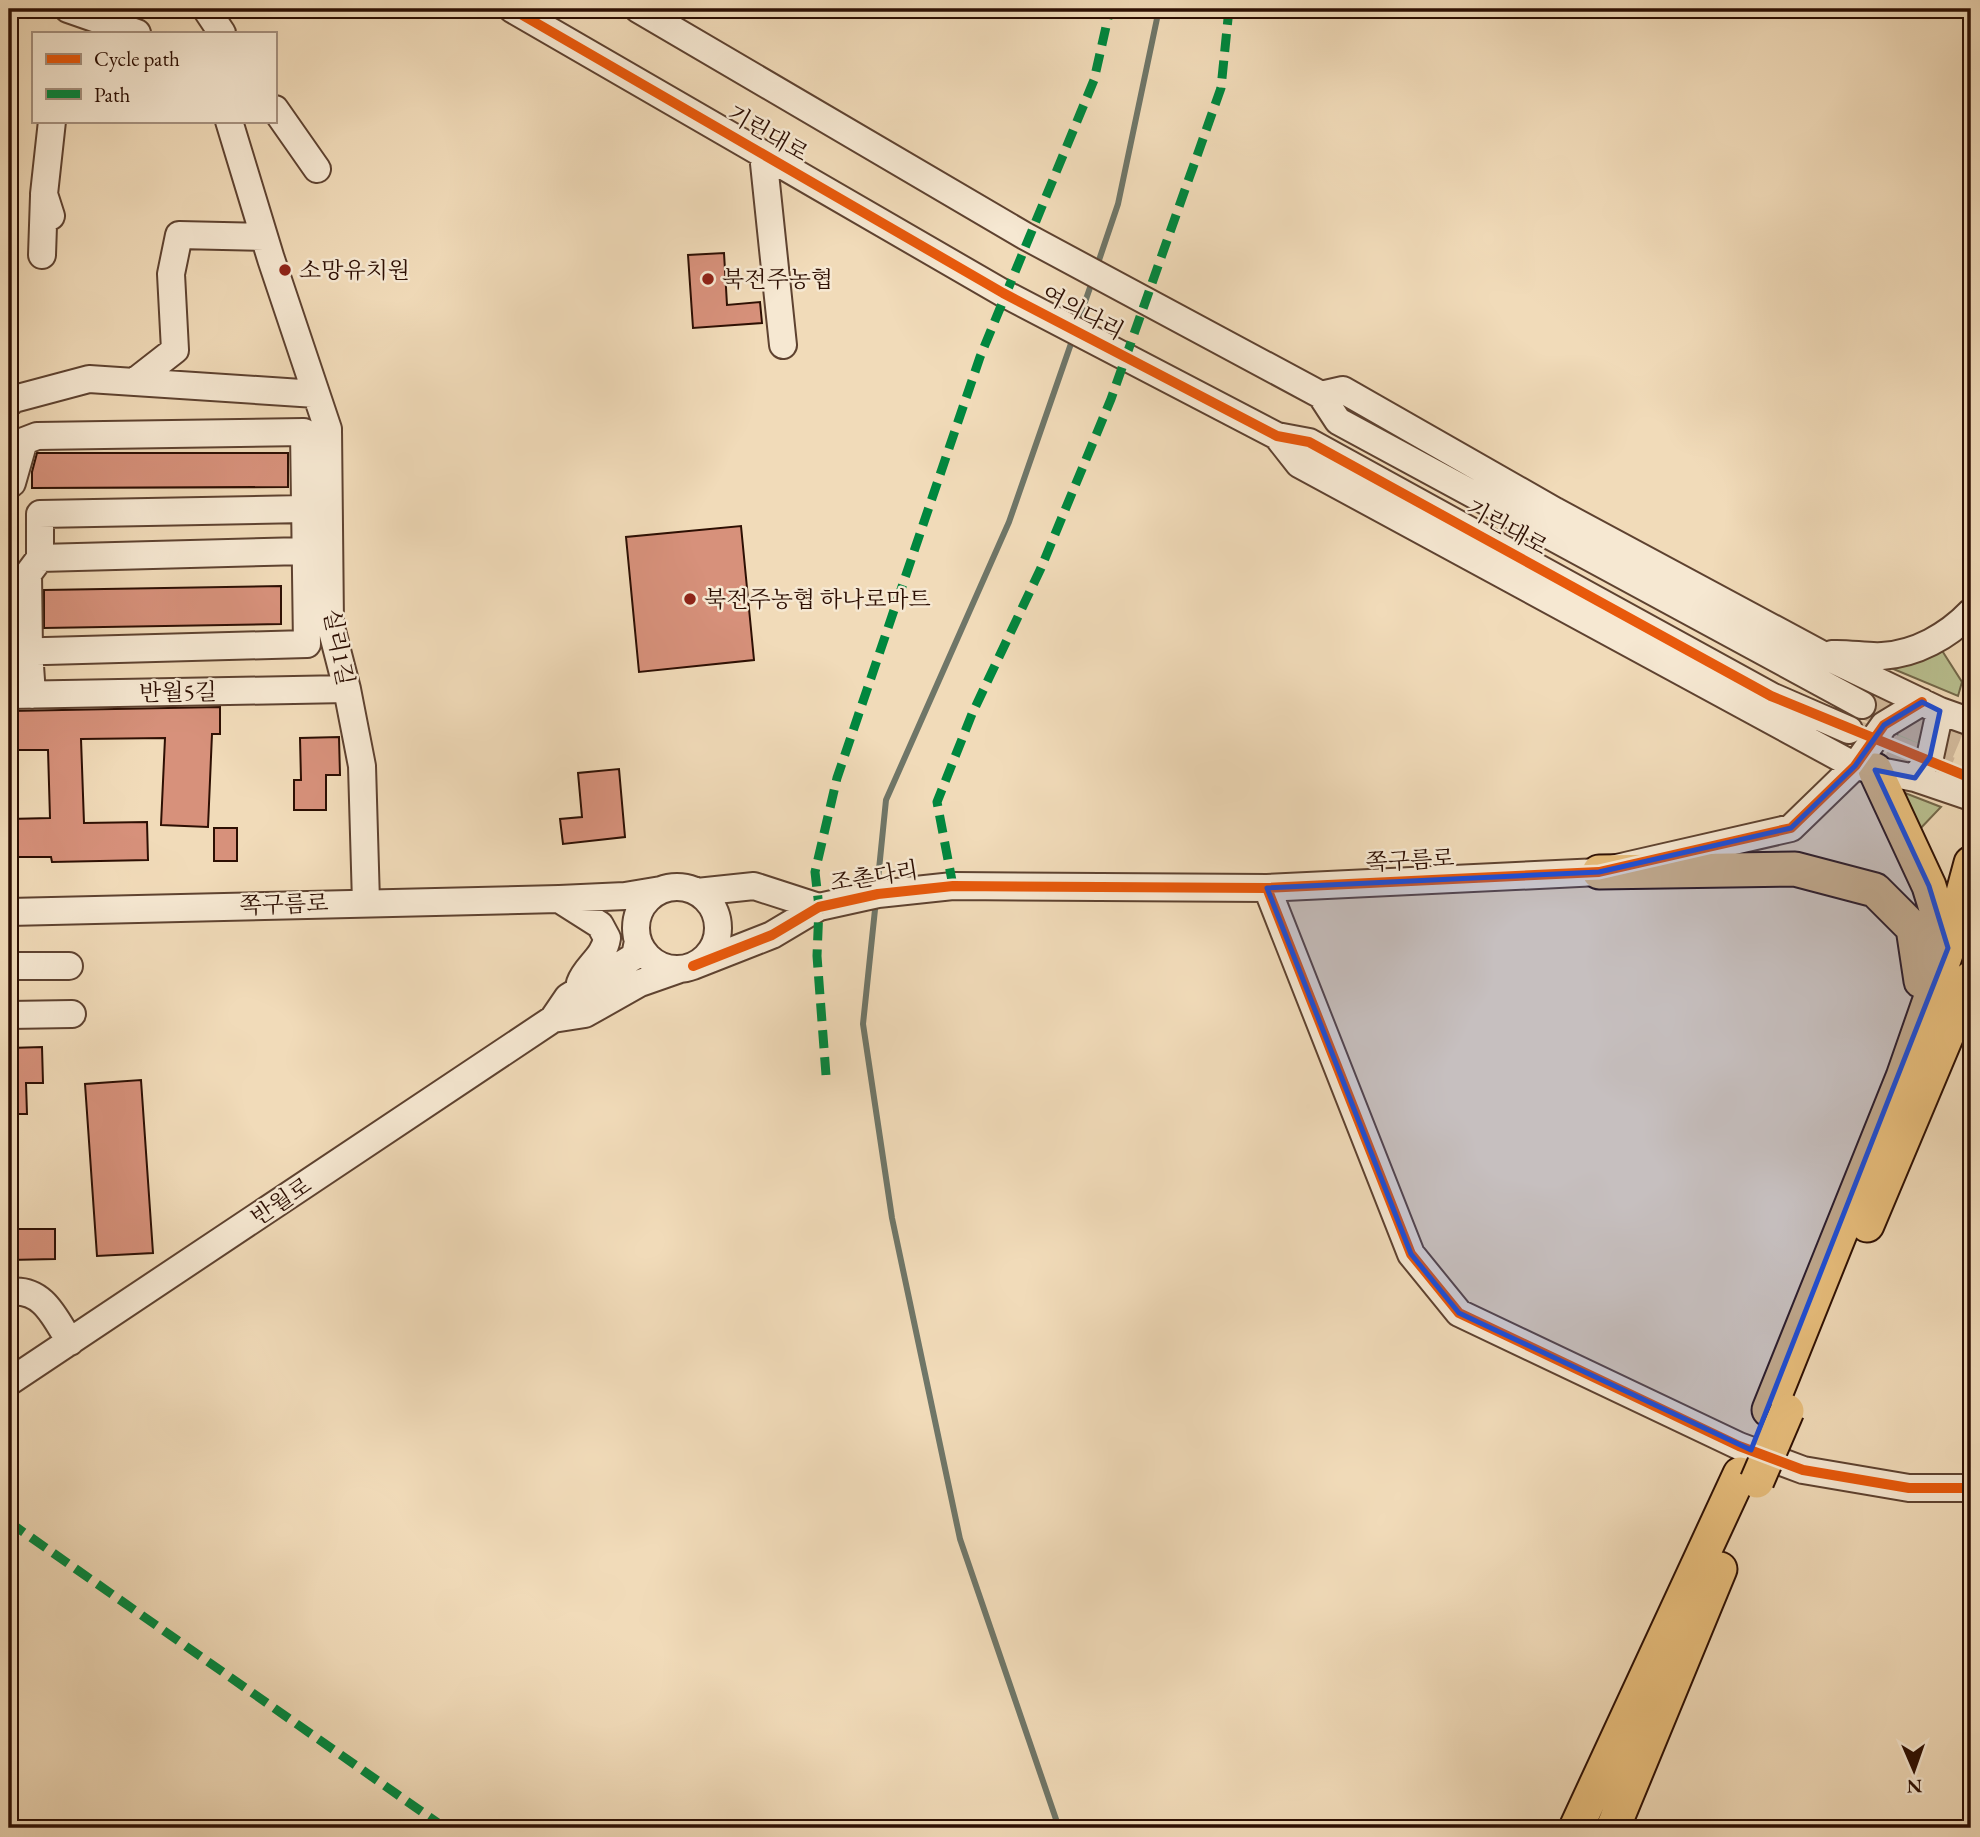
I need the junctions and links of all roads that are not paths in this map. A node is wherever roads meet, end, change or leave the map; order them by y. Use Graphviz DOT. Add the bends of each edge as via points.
graph roads {
  1 [pos="206,9"];
  2 [pos="512,9"];
  3 [pos="638,9"];
  4 [pos="79,20"];
  5 [pos="133,32"];
  6 [pos="221,32"];
  7 [pos="276,110"];
  8 [pos="52,122"];
  9 [pos="229,122"];
  10 [pos="763,154"];
  11 [pos="317,169"];
  12 [pos="1026,236"];
  13 [pos="264,237"];
  14 [pos="42,255"];
  15 [pos="1003,293"];
  16 [pos="1160,307"];
  17 [pos="783,345"];
  18 [pos="1144,367"];
  19 [pos="134,382"];
  20 [pos="316,394"];
  21 [pos="1321,395"];
  22 [pos="9,402"];
  23 [pos="1278,436"];
  24 [pos="9,484"];
  25 [pos="304,509"];
  26 [pos="304,551"];
  27 [pos="40,558"];
  28 [pos="1971,612"];
  29 [pos="19,651"];
  30 [pos="1821,654"];
  31 [pos="347,689"];
  32 [pos="21,695"];
  33 [pos="1862,705"];
  34 [pos="1931,706"];
  35 [pos="1971,722"];
  36 [pos="1849,730"];
  37 [pos="1865,768"];
  38 [pos="1915,778"];
  39 [pos="1971,797"];
  40 [pos="1971,863"];
  41 [pos="1599,872"];
  42 [pos="937,887"];
  43 [pos="1268,888"];
  44 [pos="661,890"];
  45 [pos="697,892"];
  46 [pos="559,899"];
  47 [pos="366,902"];
  48 [pos="819,907"];
  49 [pos="9,912"];
  50 [pos="637,935"];
  51 [pos="1948,948"];
  52 [pos="69,965"];
  53 [pos="9,966"];
  54 [pos="687,967"];
  55 [pos="1933,986"];
  56 [pos="1969,989"];
  57 [pos="576,992"];
  58 [pos="72,1014"];
  59 [pos="9,1015"];
  60 [pos="553,1018"];
  61 [pos="9,1292"];
  62 [pos="70,1342"];
  63 [pos="9,1382"];
  64 [pos="1778,1410"];
  65 [pos="1749,1478"];
  66 [pos="1971,1488"];
  67 [pos="1576,1828"];
  68 [pos="1613,1828"];
  1 -- 6 [label="street"];
  2 -- 10 [label="street, 기린대로"];
  3 -- 12 [label="street, 기린대로"];
  4 -- 5 [label="street"];
  7 -- 11 [label="street"];
  8 -- 14 [label="street"];
  9 -- 13 [label="street, 실리1길"];
  10 -- 15 [label="street, 기린대로"];
  10 -- 17 [label="street"];
  12 -- 16 [label="street, 여의다리"];
  13 -- 19 [label="street" via="179,235 172,274 175,350"];
  13 -- 20 [label="street, 실리1길"];
  15 -- 18 [label="street, 여의다리"];
  16 -- 21 [label="street, 기린대로"];
  18 -- 23 [label="street, 기린대로"];
  19 -- 20 [label="street"];
  19 -- 22 [label="street" via="89,379"];
  20 -- 31 [label="street, 실리1길" via="328,429 330,623"];
  21 -- 30 [label="street" via="1343,390"];
  21 -- 33 [label="street, 기린대로" via="1338,421"];
  23 -- 36 [label="street, 기린대로" via="1309,442 1771,696"];
  23 -- 37 [label="street" via="1299,464"];
  24 -- 25 [label="street" via="24,441 37,436 304,432"];
  25 -- 26 [label="street"];
  25 -- 27 [label="street" via="40,514"];
  26 -- 27 [label="street"];
  26 -- 29 [label="street" via="307,644"];
  27 -- 29 [label="street" via="28,574"];
  28 -- 30 [label="street" via="1957,626 1912,651 1881,656"];
  29 -- 32 [label="street"];
  30 -- 34 [label="street"];
  31 -- 32 [label="street, 반월5길"];
  31 -- 47 [label="street, 실리1길" via="362,766"];
  34 -- 35 [label="street"];
  34 -- 37 [label="street, 쪽구름로" via="1884,724"];
  34 -- 38 [label="street" via="1930,757"];
  37 -- 38 [label="street"];
  37 -- 41 [label="street, 쪽구름로" via="1791,828"];
  37 -- 51 [label="main road" via="1929,886"];
  38 -- 39 [label="street"];
  40 -- 51 [label="main road"];
  41 -- 43 [label="street, 쪽구름로"];
  41 -- 55 [label="main road" via="1794,869 1875,890 1913,928 1921,981"];
  42 -- 43 [label="street, 쪽구름로"];
  42 -- 48 [label="street, 조촌다리"];
  43 -- 66 [label="street" via="1411,1254 1459,1313 1739,1446 1803,1470 1909,1488"];
  44 -- 45 [label="street" via="673,887"];
  44 -- 46 [label="street"];
  44 -- 50 [label="street" via="643,906"];
  45 -- 48 [label="street" via="754,886"];
  45 -- 54 [label="street" via="714,909 718,935 705,959"];
  46 -- 47 [label="street, 쪽구름로"];
  46 -- 50 [label="street" via="622,913"];
  46 -- 57 [label="street" via="600,925 607,938 603,953 582,977"];
  47 -- 49 [label="street, 쪽구름로"];
  48 -- 54 [label="street" via="772,935"];
  50 -- 54 [label="street" via="654,962 667,968"];
  50 -- 57 [label="street" via="635,956"];
  51 -- 55 [label="main road"];
  52 -- 53 [label="street"];
  54 -- 60 [label="street" via="640,983 585,1014"];
  55 -- 64 [label="main road"];
  56 -- 64 [label="main road"];
  57 -- 60 [label="street"];
  58 -- 59 [label="street"];
  60 -- 62 [label="street, 반월로"];
  61 -- 62 [label="street" via="27,1292 44,1300"];
  62 -- 63 [label="street, 반월로"];
  64 -- 65 [label="main road"];
  65 -- 67 [label="main road"];
  65 -- 68 [label="main road"];
}
